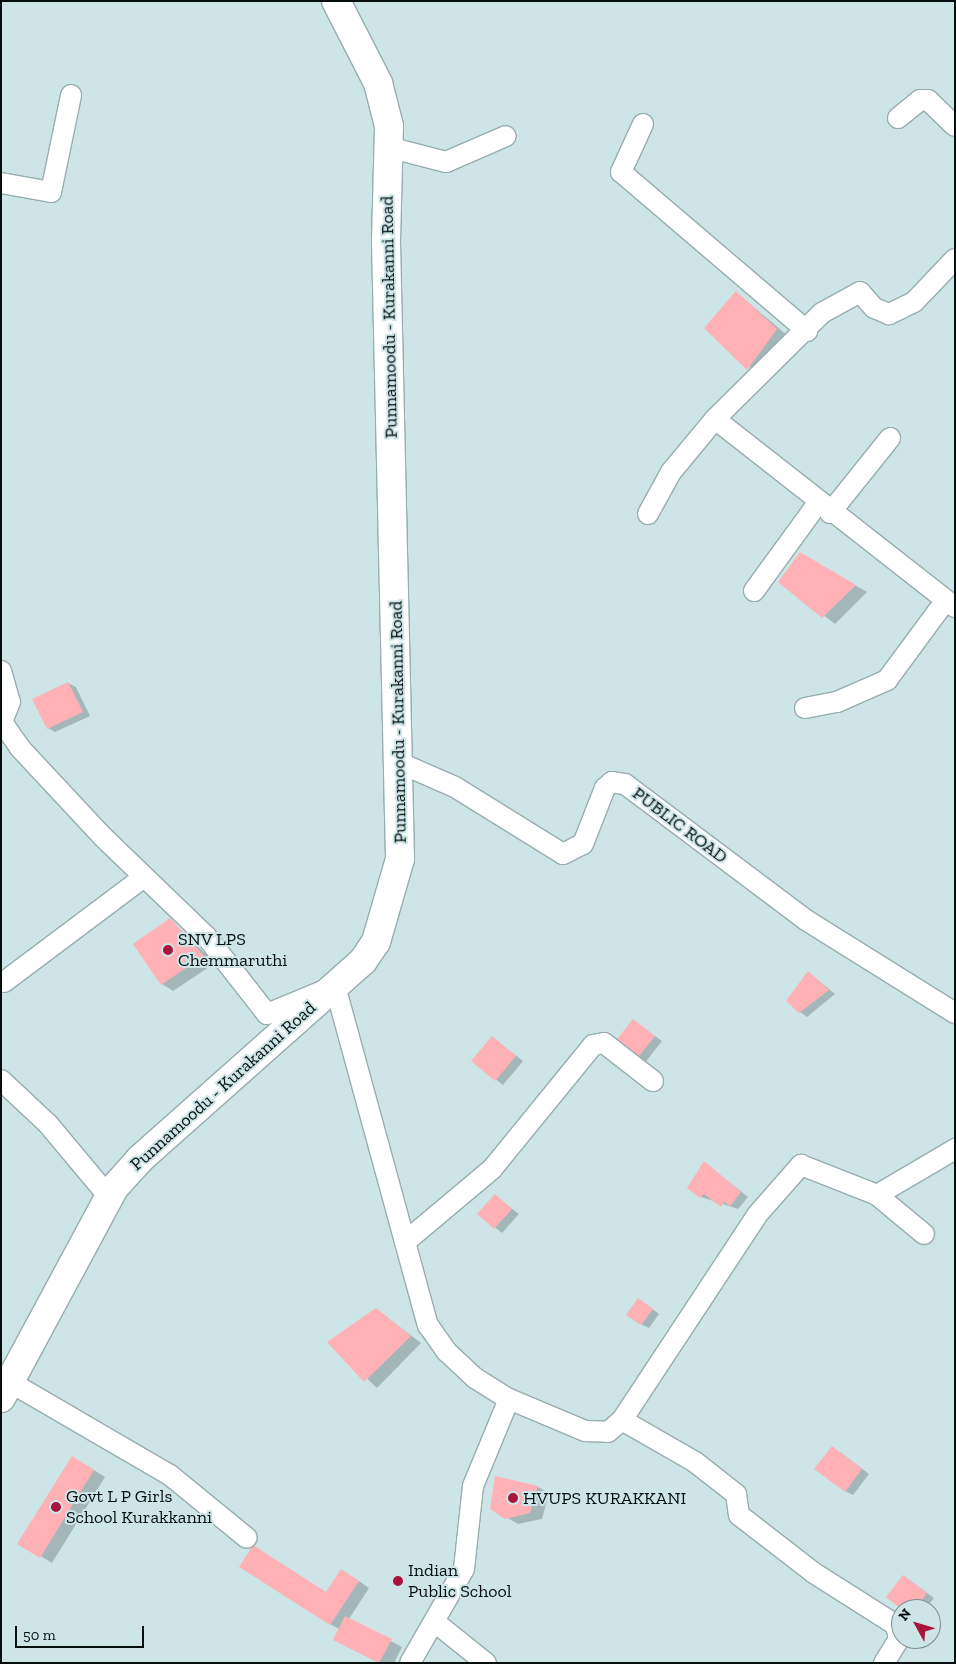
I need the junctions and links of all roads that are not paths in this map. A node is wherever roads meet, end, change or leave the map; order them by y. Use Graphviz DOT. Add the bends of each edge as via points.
graph roads {
  1 [pos="336,1"];
  2 [pos="71,95"];
  3 [pos="898,118"];
  4 [pos="642,124"];
  5 [pos="955,126"];
  6 [pos="506,136"];
  7 [pos="388,147"];
  8 [pos="1,182"];
  9 [pos="955,259"];
  10 [pos="806,331"];
  11 [pos="715,419"];
  12 [pos="890,438"];
  13 [pos="824,508"];
  14 [pos="648,514"];
  15 [pos="754,591"];
  16 [pos="950,604"];
  17 [pos="1,671"];
  18 [pos="805,708"];
  19 [pos="2,720"];
  20 [pos="400,763"];
  21 [pos="144,877"];
  22 [pos="4,982"];
  23 [pos="335,986"];
  24 [pos="955,1014"];
  25 [pos="1,1080"];
  26 [pos="653,1081"];
  27 [pos="955,1149"];
  28 [pos="877,1195"];
  29 [pos="109,1198"];
  30 [pos="924,1234"];
  31 [pos="405,1242"];
  32 [pos="6,1390"];
  33 [pos="509,1399"];
  34 [pos="622,1420"];
  35 [pos="247,1538"];
  36 [pos="436,1623"];
  37 [pos="410,1663"];
  38 [pos="486,1663"];
  39 [pos="884,1663"];
  1 -- 7 [label="main road, Punnamoodu - Kurakanni Road" via="378,83 388,116"];
  2 -- 8 [label="street" via="51,192"];
  3 -- 5 [label="street" via="920,100 928,100"];
  4 -- 10 [label="street" via="621,172"];
  6 -- 7 [label="street" via="446,162"];
  7 -- 20 [label="main road, Punnamoodu - Kurakanni Road" via="386,241"];
  9 -- 10 [label="street" via="914,302 889,314 874,308 860,292 822,313"];
  10 -- 11 [label="street"];
  11 -- 13 [label="street"];
  11 -- 14 [label="street" via="671,472"];
  12 -- 13 [label="street"];
  13 -- 15 [label="street"];
  13 -- 16 [label="street"];
  16 -- 18 [label="street" via="887,680 837,702"];
  17 -- 19 [label="street" via="10,702"];
  19 -- 21 [label="street" via="41,772"];
  20 -- 23 [label="main road, Punnamoodu - Kurakanni Road" via="402,843 389,901 371,950"];
  20 -- 24 [label="street, PUBLIC ROAD" via="455,787 563,854 583,844 605,788 612,782 624,784 806,920"];
  21 -- 22 [label="street"];
  21 -- 23 [label="street" via="206,936 267,1014"];
  23 -- 29 [label="main road, Punnamoodu - Kurakanni Road" via="140,1159"];
  23 -- 31 [label="street"];
  25 -- 29 [label="street" via="48,1124"];
  26 -- 31 [label="street" via="604,1043 593,1045 492,1169"];
  27 -- 28 [label="street"];
  28 -- 30 [label="street"];
  28 -- 34 [label="street" via="801,1165 757,1215"];
  29 -- 32 [label="main road, Punnamoodu - Kurakanni Road"];
  31 -- 33 [label="street" via="428,1325 446,1351 468,1372"];
  32 -- 35 [label="street" via="170,1475"];
  33 -- 34 [label="street" via="585,1431 608,1432"];
  33 -- 36 [label="street" via="473,1486 464,1569"];
  34 -- 39 [label="street" via="695,1462 736,1494 739,1515 820,1577 896,1625 899,1639"];
  36 -- 37 [label="street"];
  36 -- 38 [label="street"];
}
